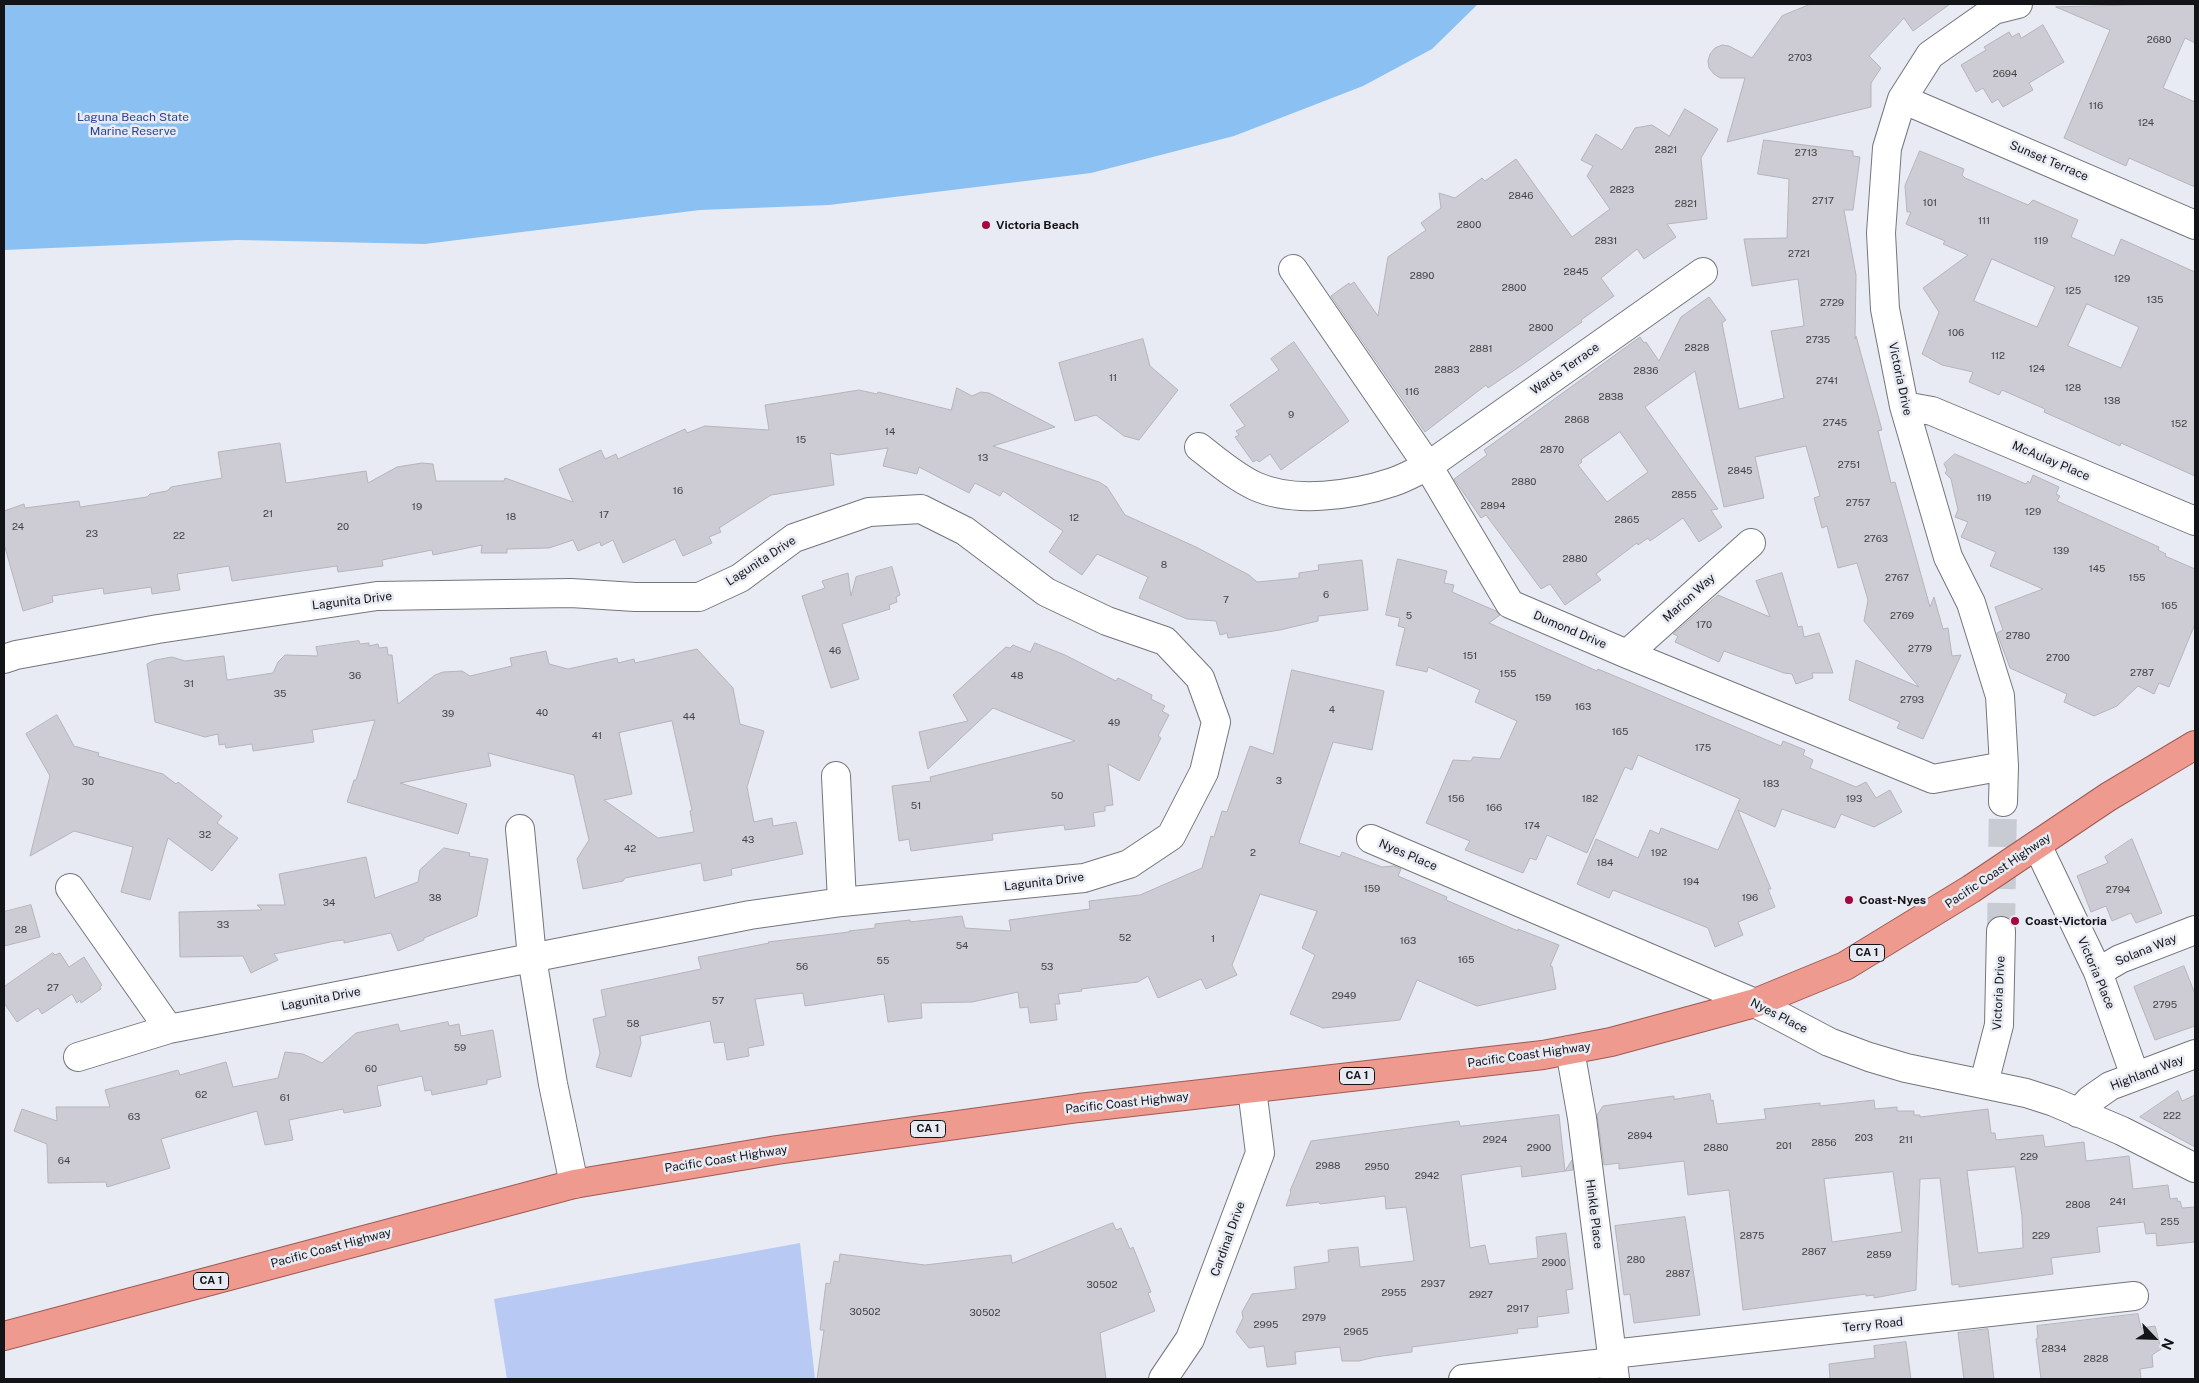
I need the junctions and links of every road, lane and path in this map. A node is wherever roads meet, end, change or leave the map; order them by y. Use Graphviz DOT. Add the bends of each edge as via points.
graph roads {
  1 [pos="2018,4"];
  2 [pos="1902,99"];
  3 [pos="2195,225"];
  4 [pos="1293,268"];
  5 [pos="1703,272"];
  6 [pos="1904,406"];
  7 [pos="1199,447"];
  8 [pos="1428,466"];
  9 [pos="2195,521"];
  10 [pos="1750,542"];
  11 [pos="1626,654"];
  12 [pos="4,659"];
  13 [pos="2195,746"];
  14 [pos="2004,766"];
  15 [pos="836,776"];
  16 [pos="2003,802"];
  17 [pos="520,829"];
  18 [pos="1371,839"];
  19 [pos="2037,846"];
  20 [pos="70,888"];
  21 [pos="842,902"];
  22 [pos="2195,930"];
  23 [pos="2001,931"];
  24 [pos="532,958"];
  25 [pos="2098,972"];
  26 [pos="1755,1003"];
  27 [pos="169,1029"];
  28 [pos="1570,1050"];
  29 [pos="2195,1054"];
  30 [pos="78,1057"];
  31 [pos="2136,1076"];
  32 [pos="1984,1083"];
  33 [pos="1252,1089"];
  34 [pos="2078,1113"];
  35 [pos="2195,1168"];
  36 [pos="574,1184"];
  37 [pos="2134,1296"];
  38 [pos="4,1336"];
  39 [pos="1613,1365"];
  40 [pos="1163,1379"];
  41 [pos="1463,1379"];
  1 -- 2 [label="street, Victoria Drive" via="1994,10 1930,55"];
  2 -- 3 [label="street, Sunset Terrace"];
  2 -- 6 [label="street, Victoria Drive" via="1887,148 1881,233 1885,309"];
  4 -- 8 [label="street, Dumond Drive"];
  5 -- 8 [label="street, Wards Terrace"];
  6 -- 9 [label="street, McAulay Place" via="1932,411"];
  6 -- 14 [label="street, Victoria Drive" via="1948,557 1971,603 2000,696"];
  7 -- 8 [label="street, Wards Terrace" via="1256,487 1310,496 1342,494 1394,482"];
  8 -- 11 [label="street, Dumond Drive" via="1510,604"];
  10 -- 11 [label="street, Marion Way"];
  11 -- 14 [label="street, Dumond Drive" via="1934,779"];
  12 -- 21 [label="street, Lagunita Drive" via="158,629 377,596 571,592 635,597 700,597 740,578 794,538 869,512 922,510 965,531 1046,592 1098,617 1165,640 1200,678 1216,722 1204,772 1171,836 1129,864 1084,878"];
  13 -- 19 [label="highway, Pacific Coast Highway / CA 1" via="2108,797"];
  14 -- 16 [label="street, Victoria Drive"];
  15 -- 21 [label="street"];
  17 -- 24 [label="street"];
  18 -- 26 [label="street, Nyes Place"];
  19 -- 25 [label="street, Victoria Place"];
  19 -- 26 [label="highway, Pacific Coast Highway / CA 1" via="1845,966"];
  20 -- 27 [label="street"];
  21 -- 24 [label="street, Lagunita Drive" via="750,915"];
  22 -- 25 [label="street, Solana Way" via="2120,959"];
  23 -- 32 [label="street, Victoria Drive" via="1999,1025"];
  24 -- 27 [label="street, Lagunita Drive"];
  24 -- 36 [label="street"];
  25 -- 31 [label="street, Victoria Place"];
  26 -- 28 [label="highway, Pacific Coast Highway / CA 1"];
  26 -- 32 [label="street, Nyes Place" via="1829,1042 1869,1058"];
  27 -- 30 [label="street, Lagunita Drive"];
  28 -- 33 [label="highway, Pacific Coast Highway / CA 1"];
  28 -- 39 [label="street, Hinkle Place" via="1582,1118"];
  29 -- 31 [label="street, Highland Way"];
  31 -- 34 [label="street, Highland Way" via="2104,1089"];
  32 -- 34 [label="street, Nyes Place" via="2026,1093"];
  33 -- 36 [label="highway, Pacific Coast Highway / CA 1" via="1050,1112 777,1150"];
  33 -- 40 [label="street, Cardinal Drive" via="1260,1153 1190,1339"];
  34 -- 35 [label="street, Nyes Place"];
  36 -- 38 [label="highway, Pacific Coast Highway / CA 1"];
  37 -- 39 [label="street, Terry Road"];
  39 -- 41 [label="street, Terry Road"];
}
